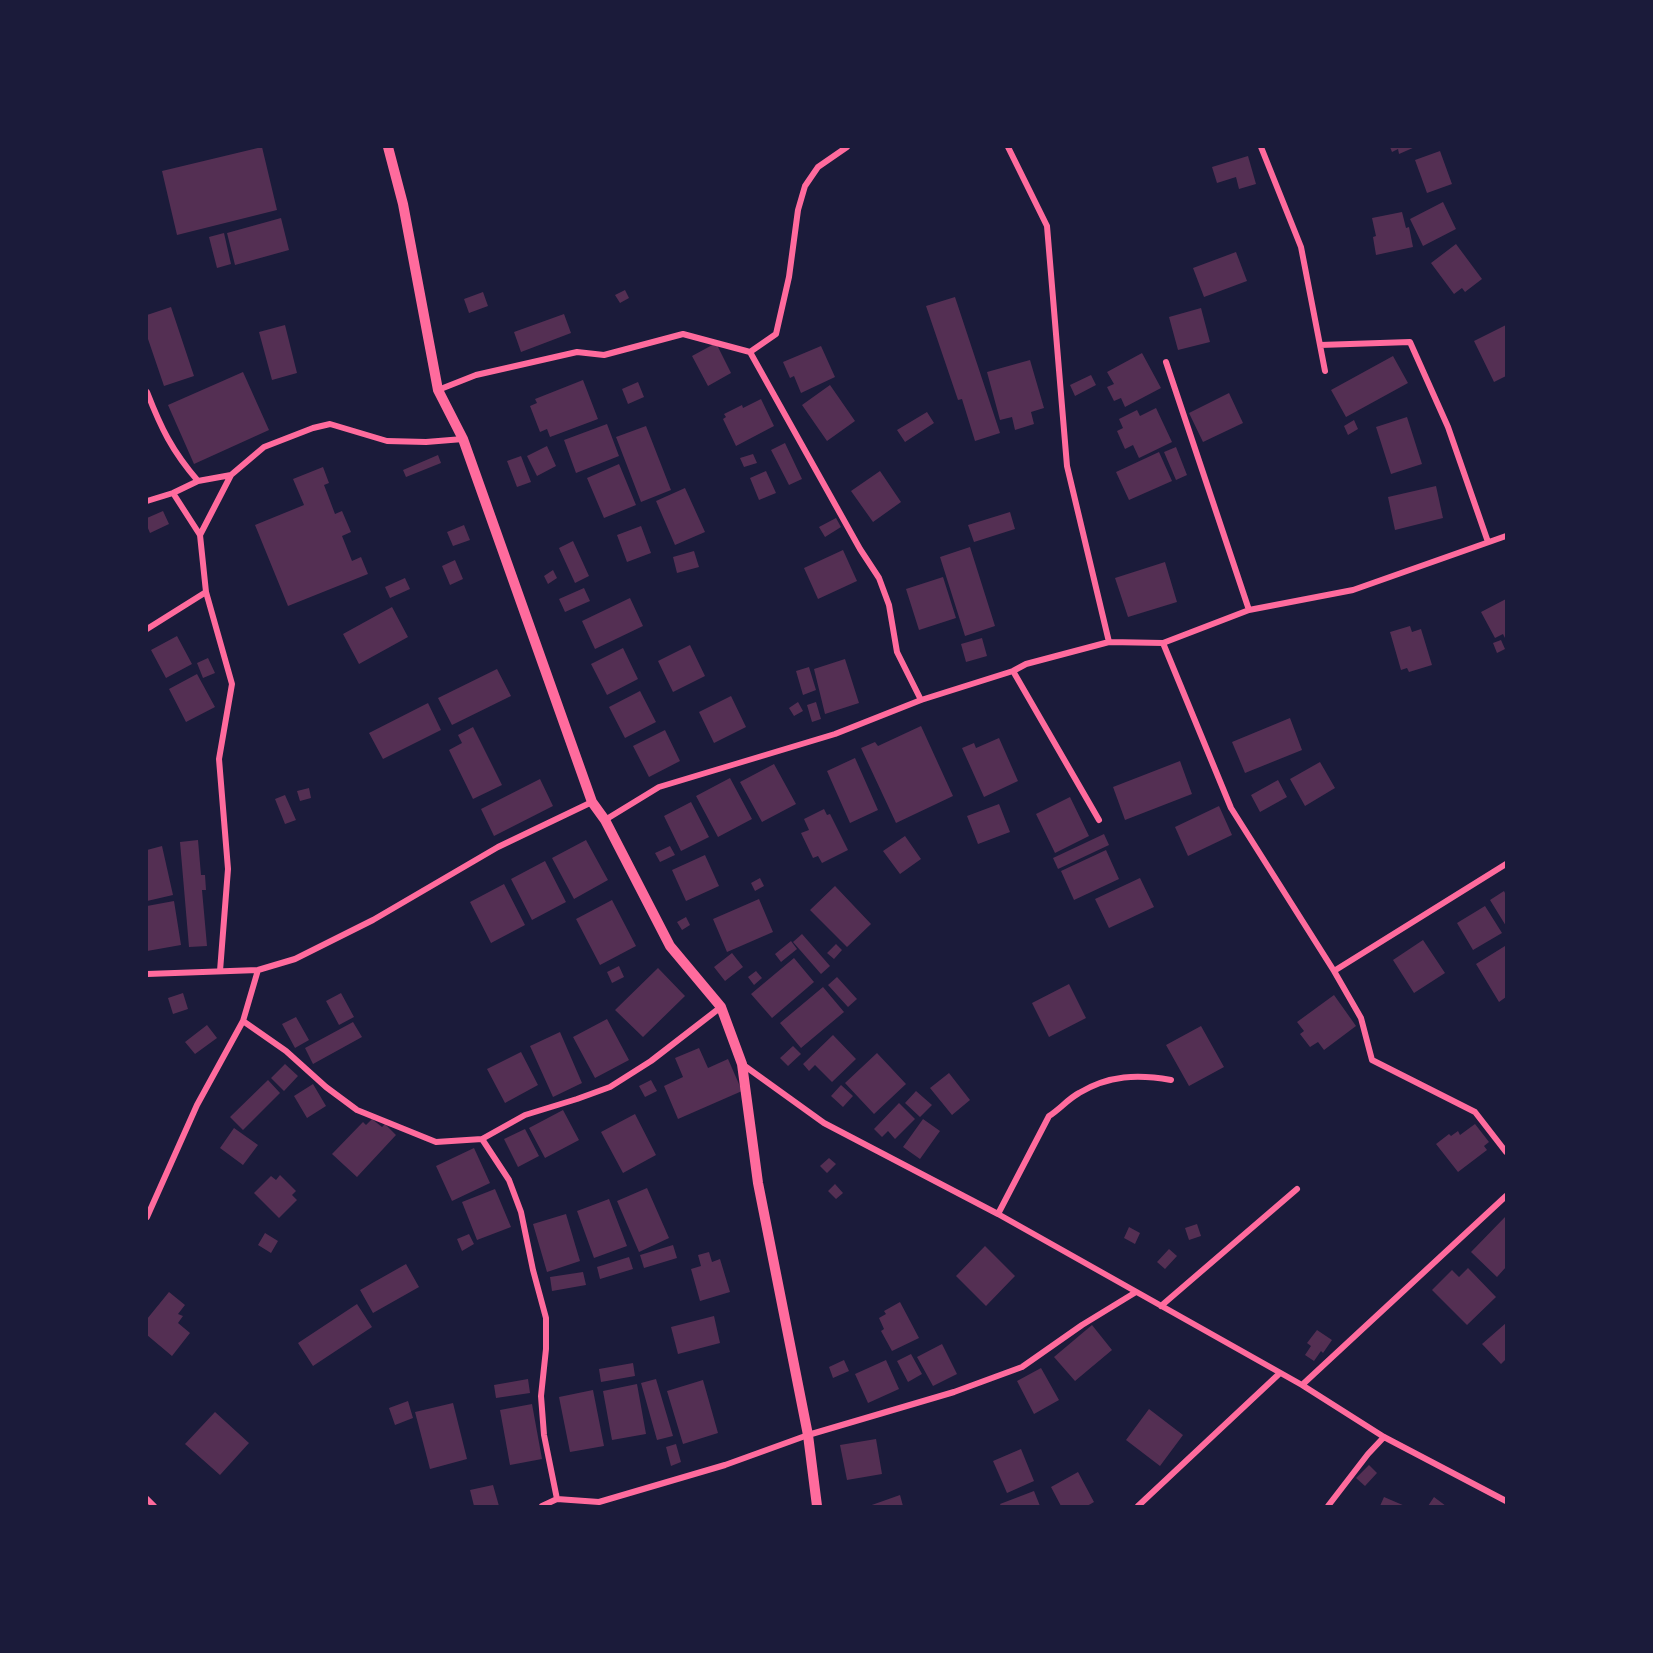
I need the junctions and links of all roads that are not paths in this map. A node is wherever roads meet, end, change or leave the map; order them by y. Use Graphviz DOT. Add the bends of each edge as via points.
graph roads {
  1 [pos="388,147"];
  2 [pos="847,147"];
  3 [pos="1008,147"];
  4 [pos="1261,147"];
  5 [pos="1320,345"];
  6 [pos="750,352"];
  7 [pos="1166,362"];
  8 [pos="1325,370"];
  9 [pos="438,390"];
  10 [pos="147,393"];
  11 [pos="463,439"];
  12 [pos="231,475"];
  13 [pos="198,481"];
  14 [pos="173,493"];
  15 [pos="147,501"];
  16 [pos="200,535"];
  17 [pos="1506,536"];
  18 [pos="1488,542"];
  19 [pos="206,592"];
  20 [pos="1249,610"];
  21 [pos="147,628"];
  22 [pos="1109,642"];
  23 [pos="1163,643"];
  24 [pos="1013,671"];
  25 [pos="921,700"];
  26 [pos="592,801"];
  27 [pos="605,820"];
  28 [pos="1099,820"];
  29 [pos="1506,864"];
  30 [pos="258,970"];
  31 [pos="220,971"];
  32 [pos="1334,971"];
  33 [pos="147,974"];
  34 [pos="721,1007"];
  35 [pos="243,1022"];
  36 [pos="742,1064"];
  37 [pos="1171,1080"];
  38 [pos="482,1139"];
  39 [pos="1506,1152"];
  40 [pos="1297,1189"];
  41 [pos="1506,1196"];
  42 [pos="998,1214"];
  43 [pos="147,1217"];
  44 [pos="1136,1292"];
  45 [pos="1161,1306"];
  46 [pos="1280,1373"];
  47 [pos="1302,1385"];
  48 [pos="808,1435"];
  49 [pos="1384,1437"];
  50 [pos="147,1499"];
  51 [pos="557,1499"];
  52 [pos="1506,1501"];
  53 [pos="154,1506"];
  54 [pos="542,1506"];
  55 [pos="817,1506"];
  56 [pos="1138,1506"];
  57 [pos="1328,1506"];
  1 -- 9 [label="street" via="403,204"];
  2 -- 6 [label="street" via="818,167 806,186 798,210 776,333"];
  3 -- 22 [label="street" via="1047,226 1067,466"];
  4 -- 5 [label="street" via="1301,247"];
  5 -- 8 [label="street"];
  5 -- 18 [label="street" via="1410,342 1448,427"];
  6 -- 9 [label="street" via="683,334 604,355 577,352 476,375"];
  6 -- 25 [label="street" via="879,578 889,605 897,652"];
  7 -- 20 [label="street"];
  9 -- 11 [label="street"];
  10 -- 13 [label="street" via="179,460"];
  11 -- 12 [label="street" via="387,441 330,424 264,447"];
  11 -- 26 [label="street"];
  12 -- 13 [label="street"];
  12 -- 16 [label="street"];
  13 -- 14 [label="street"];
  14 -- 15 [label="street"];
  14 -- 16 [label="street"];
  16 -- 19 [label="street"];
  17 -- 18 [label="street"];
  18 -- 20 [label="street" via="1353,590"];
  19 -- 21 [label="street"];
  19 -- 31 [label="street" via="232,684 219,759 228,869"];
  20 -- 23 [label="street"];
  22 -- 23 [label="street"];
  22 -- 24 [label="street"];
  23 -- 32 [label="street" via="1231,808"];
  24 -- 25 [label="street"];
  24 -- 28 [label="street"];
  25 -- 27 [label="street" via="835,734 659,787"];
  26 -- 27 [label="street"];
  26 -- 30 [label="street" via="498,847 373,920 296,959"];
  27 -- 34 [label="street" via="670,946"];
  29 -- 32 [label="street"];
  30 -- 31 [label="street"];
  30 -- 35 [label="street"];
  31 -- 33 [label="street"];
  32 -- 39 [label="street" via="1360,1018 1372,1060 1475,1112"];
  34 -- 36 [label="street"];
  34 -- 38 [label="street" via="610,1087 525,1115"];
  35 -- 38 [label="street" via="357,1110 436,1142"];
  35 -- 43 [label="street" via="197,1106"];
  36 -- 42 [label="street" via="824,1123"];
  36 -- 48 [label="street" via="758,1183"];
  37 -- 42 [label="street" via="1112,1078 1078,1094 1049,1116"];
  38 -- 51 [label="street" via="508,1180 521,1212 546,1318 541,1396 544,1435"];
  40 -- 45 [label="street"];
  41 -- 47 [label="street"];
  42 -- 44 [label="street"];
  44 -- 45 [label="street"];
  44 -- 48 [label="street" via="1022,1367 954,1392"];
  45 -- 46 [label="street"];
  46 -- 47 [label="street"];
  46 -- 56 [label="street"];
  47 -- 49 [label="street"];
  48 -- 51 [label="street" via="725,1465 599,1502"];
  48 -- 55 [label="street"];
  49 -- 52 [label="street"];
  49 -- 57 [label="street"];
  50 -- 53 [label="street"];
  51 -- 54 [label="street"];
}
